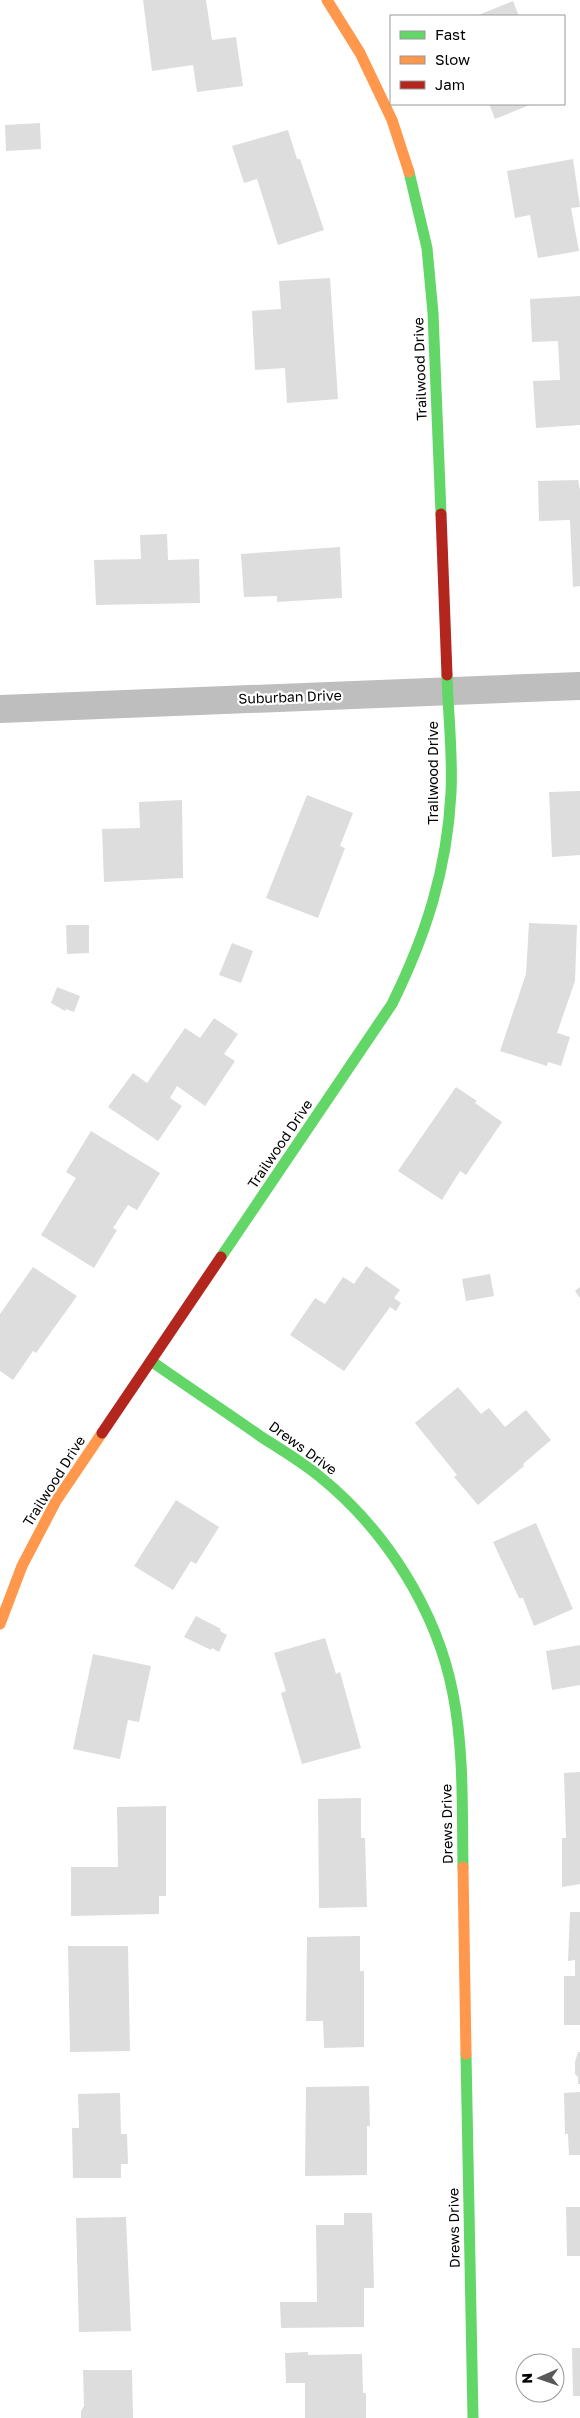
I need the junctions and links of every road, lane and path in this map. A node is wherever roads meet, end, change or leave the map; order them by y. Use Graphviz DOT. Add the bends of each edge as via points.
graph roads {
  1 [pos="326,0"];
  2 [pos="580,686"];
  3 [pos="448,691"];
  4 [pos="0,709"];
  5 [pos="150,1361"];
  6 [pos="0,1624"];
  7 [pos="473,2418"];
  1 -- 3 [label="street, Trailwood Drive" via="360,53 392,120 414,188 426,248 433,313"];
  2 -- 3 [label="street, Suburban Drive"];
  3 -- 4 [label="street, Suburban Drive"];
  3 -- 5 [label="street, Trailwood Drive" via="451,791 447,842 433,907 413,962 376,1030"];
  5 -- 6 [label="street, Trailwood Drive" via="56,1501 22,1566"];
  5 -- 7 [label="street, Drews Drive" via="319,1476 356,1509 391,1552 418,1596 439,1643 453,1693 461,1757"];
}
